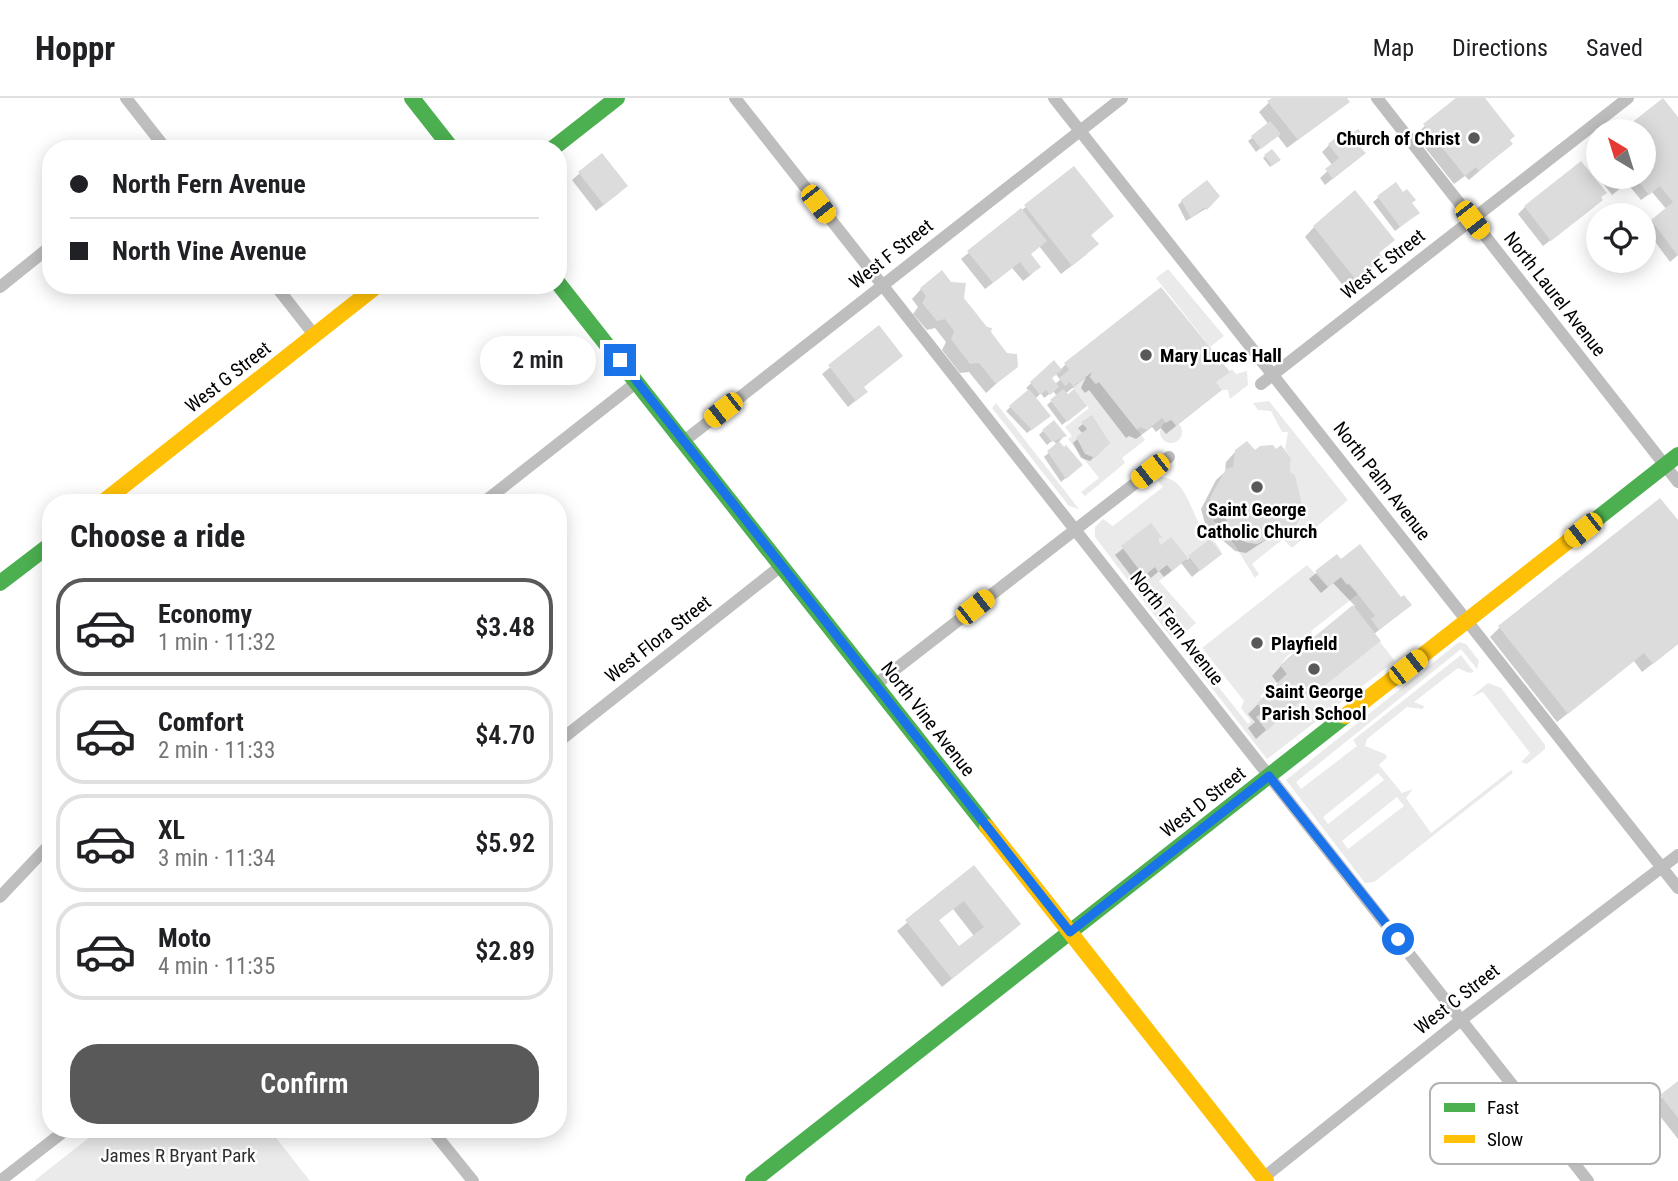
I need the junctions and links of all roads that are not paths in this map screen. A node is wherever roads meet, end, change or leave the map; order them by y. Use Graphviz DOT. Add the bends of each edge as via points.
graph roads {
  1 [pos="126,98"];
  2 [pos="412,98"];
  3 [pos="617,98"];
  4 [pos="735,98"];
  5 [pos="1054,98"];
  6 [pos="1122,98"];
  7 [pos="1377,98"];
  8 [pos="1628,98"];
  9 [pos="1080,131"];
  10 [pos="159,140"];
  11 [pos="445,140"];
  12 [pos="563,140"];
  13 [pos="1472,220"];
  14 [pos="42,253"];
  15 [pos="882,284"];
  16 [pos="0,286"];
  17 [pos="282,294"];
  18 [pos="367,294"];
  19 [pos="567,294"];
  20 [pos="315,336"];
  21 [pos="1273,374"];
  22 [pos="637,382"];
  23 [pos="1261,384"];
  24 [pos="684,441"];
  25 [pos="1169,457"];
  26 [pos="1672,461"];
  27 [pos="1678,482"];
  28 [pos="113,494"];
  29 [pos="494,494"];
  30 [pos="1075,529"];
  31 [pos="42,551"];
  32 [pos="781,566"];
  33 [pos="0,583"];
  34 [pos="1468,620"];
  35 [pos="875,685"];
  36 [pos="567,735"];
  37 [pos="1269,776"];
  38 [pos="42,853"];
  39 [pos="1678,855"];
  40 [pos="1662,868"];
  41 [pos="1678,888"];
  42 [pos="0,897"];
  43 [pos="1070,932"];
  44 [pos="1461,1020"];
  45 [pos="1511,1083"];
  46 [pos="55,1138"];
  47 [pos="438,1138"];
  48 [pos="1575,1164"];
  49 [pos="1265,1179"];
  50 [pos="0,1181"];
  51 [pos="473,1181"];
  52 [pos="753,1181"];
  53 [pos="1588,1181"];
  1 -- 10 [label="street"];
  2 -- 11 [label="street"];
  3 -- 12 [label="street"];
  4 -- 15 [label="street, North Fern Avenue"];
  5 -- 9 [label="street, North Palm Avenue"];
  6 -- 9 [label="street, West F Street"];
  7 -- 13 [label="street, North Laurel Avenue"];
  8 -- 13 [label="street, West E Street"];
  9 -- 15 [label="street, West F Street"];
  9 -- 21 [label="street, North Palm Avenue"];
  13 -- 21 [label="street, West E Street"];
  13 -- 26 [label="street, North Laurel Avenue"];
  14 -- 16 [label="street"];
  15 -- 24 [label="street, West F Street"];
  15 -- 30 [label="street, North Fern Avenue"];
  17 -- 20 [label="street"];
  18 -- 20 [label="street, West G Street"];
  19 -- 22 [label="street, North Vine Avenue"];
  20 -- 28 [label="street, West G Street"];
  21 -- 23 [label="street, West E Street"];
  21 -- 34 [label="street, North Palm Avenue"];
  22 -- 24 [label="street, North Vine Avenue"];
  22 -- 29 [label="street"];
  24 -- 32 [label="street, North Vine Avenue"];
  25 -- 30 [label="street"];
  26 -- 27 [label="street, North Laurel Avenue"];
  26 -- 34 [label="street, West D Street"];
  30 -- 35 [label="street"];
  30 -- 37 [label="street, North Fern Avenue"];
  31 -- 33 [label="street"];
  32 -- 35 [label="street, North Vine Avenue"];
  32 -- 36 [label="street, West Flora Street"];
  34 -- 37 [label="street, West D Street"];
  34 -- 40 [label="street, North Palm Avenue"];
  35 -- 43 [label="street, North Vine Avenue"];
  37 -- 43 [label="street, West D Street"];
  37 -- 44 [label="street, North Fern Avenue"];
  38 -- 42 [label="street"];
  39 -- 40 [label="street, West C Street"];
  40 -- 41 [label="street, North Palm Avenue"];
  40 -- 44 [label="street, West C Street"];
  43 -- 49 [label="street, North Vine Avenue"];
  43 -- 52 [label="street, West D Street"];
  44 -- 45 [label="street, North Fern Avenue"];
  44 -- 49 [label="street, West C Street"];
  46 -- 50 [label="street"];
  47 -- 51 [label="street"];
  48 -- 53 [label="street, North Fern Avenue"];
}
